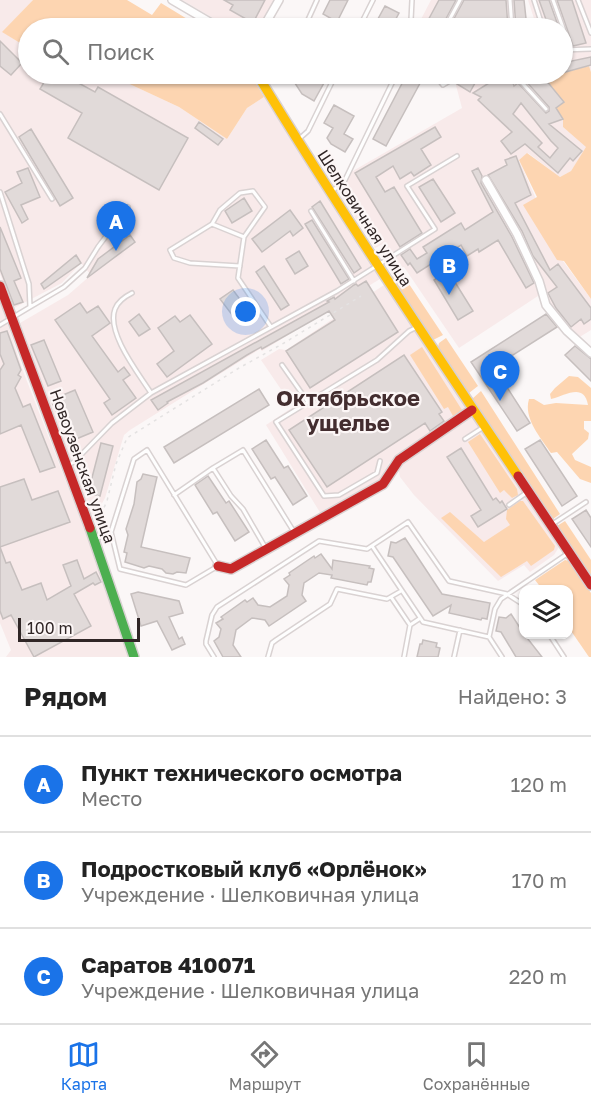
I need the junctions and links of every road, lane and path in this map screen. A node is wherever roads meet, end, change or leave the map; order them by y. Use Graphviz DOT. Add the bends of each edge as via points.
graph roads {
  1 [pos="172,0"];
  2 [pos="279,0"];
  3 [pos="317,0"];
  4 [pos="373,0"];
  5 [pos="412,0"];
  6 [pos="460,0"];
  7 [pos="510,0"];
  8 [pos="534,0"];
  9 [pos="553,0"];
  10 [pos="578,0"];
  11 [pos="203,18"];
  12 [pos="269,18"];
  13 [pos="310,18"];
  14 [pos="364,18"];
  15 [pos="411,18"];
  16 [pos="450,18"];
  17 [pos="511,18"];
  18 [pos="540,18"];
  19 [pos="559,18"];
  20 [pos="591,33"];
  21 [pos="591,49"];
  22 [pos="573,50"];
  23 [pos="263,84"];
  24 [pos="331,84"];
  25 [pos="392,84"];
  26 [pos="523,84"];
  27 [pos="546,109"];
  28 [pos="0,114"];
  29 [pos="297,140"];
  30 [pos="457,156"];
  31 [pos="486,180"];
  32 [pos="0,192"];
  33 [pos="331,192"];
  34 [pos="52,199"];
  35 [pos="128,207"];
  36 [pos="311,211"];
  37 [pos="212,224"];
  38 [pos="244,237"];
  39 [pos="240,266"];
  40 [pos="378,266"];
  41 [pos="354,281"];
  42 [pos="0,286"];
  43 [pos="132,293"];
  44 [pos="361,296"];
  45 [pos="30,307"];
  46 [pos="13,319"];
  47 [pos="0,325"];
  48 [pos="271,327"];
  49 [pos="418,327"];
  50 [pos="591,353"];
  51 [pos="282,365"];
  52 [pos="151,393"];
  53 [pos="308,402"];
  54 [pos="472,410"];
  55 [pos="483,427"];
  56 [pos="465,439"];
  57 [pos="380,461"];
  58 [pos="67,465"];
  59 [pos="213,468"];
  60 [pos="527,492"];
  61 [pos="174,495"];
  62 [pos="586,502"];
  63 [pos="509,504"];
  64 [pos="89,526"];
  65 [pos="550,526"];
  66 [pos="111,532"];
  67 [pos="295,534"];
  68 [pos="94,540"];
  69 [pos="372,546"];
  70 [pos="267,549"];
  71 [pos="569,553"];
  72 [pos="218,566"];
  73 [pos="591,585"];
  74 [pos="401,591"];
  75 [pos="507,594"];
  76 [pos="391,597"];
  77 [pos="519,602"];
  78 [pos="420,619"];
  79 [pos="410,625"];
  80 [pos="460,630"];
  81 [pos="489,636"];
  82 [pos="552,639"];
  83 [pos="135,657"];
  84 [pos="214,657"];
  85 [pos="268,657"];
  86 [pos="404,657"];
  87 [pos="454,657"];
  88 [pos="502,657"];
  89 [pos="564,657"];
  1 -- 11 [label="street"];
  2 -- 12 [label="street"];
  3 -- 13 [label="lane"];
  4 -- 14 [label="lane"];
  5 -- 15 [label="lane"];
  6 -- 16 [label="lane"];
  7 -- 17 [label="lane"];
  8 -- 18 [label="lane"];
  9 -- 19 [label="lane"];
  10 -- 20 [label="lane"];
  21 -- 22 [label="lane"];
  23 -- 29 [label="street, Шелковичная улица"];
  24 -- 29 [label="lane" via="308,131"];
  25 -- 33 [label="lane" via="344,182"];
  26 -- 27 [label="lane"];
  28 -- 34 [label="lane"];
  29 -- 33 [label="street, Шелковичная улица"];
  30 -- 40 [label="lane" via="407,186 435,230"];
  31 -- 50 [label="street" via="517,234 546,305"];
  32 -- 45 [label="lane" via="29,284"];
  33 -- 40 [label="street, Шелковичная улица"];
  35 -- 45 [label="lane" via="85,268 64,287"];
  36 -- 41 [label="lane"];
  37 -- 38 [label="lane"];
  37 -- 38 [label="lane" via="220,210 240,193 253,191 265,207"];
  37 -- 39 [label="lane" via="170,250 174,258 190,263"];
  38 -- 39 [label="lane"];
  39 -- 48 [label="lane" via="238,278"];
  40 -- 41 [label="lane"];
  40 -- 49 [label="street, Шелковичная улица"];
  41 -- 48 [label="lane"];
  42 -- 46 [label="street, Новоузенская улица"];
  43 -- 52 [label="lane" via="116,308 114,321 121,346"];
  44 -- 64 [label="path" via="127,438 107,501 98,520"];
  45 -- 46 [label="lane"];
  46 -- 47 [label="lane"];
  46 -- 58 [label="street, Новоузенская улица"];
  48 -- 52 [label="lane"];
  49 -- 53 [label="lane" via="377,360"];
  49 -- 54 [label="street, Шелковичная улица"];
  51 -- 53 [label="lane"];
  52 -- 58 [label="lane"];
  53 -- 57 [label="lane" via="276,422 324,496 339,495 377,473"];
  54 -- 55 [label="street, Шелковичная улица"];
  54 -- 67 [label="street" via="399,460 383,484"];
  55 -- 56 [label="lane"];
  55 -- 60 [label="street, Шелковичная улица"];
  58 -- 64 [label="street, Новоузенская улица"];
  59 -- 61 [label="lane"];
  59 -- 67 [label="lane" via="243,450"];
  59 -- 70 [label="lane"];
  60 -- 63 [label="lane"];
  60 -- 65 [label="street, Шелковичная улица"];
  61 -- 66 [label="lane" via="147,450 134,459"];
  61 -- 72 [label="lane"];
  62 -- 65 [label="lane"];
  64 -- 68 [label="street, Новоузенская улица"];
  65 -- 71 [label="street, Шелковичная улица"];
  66 -- 68 [label="lane"];
  66 -- 72 [label="lane" via="120,569 186,585"];
  67 -- 70 [label="street"];
  68 -- 83 [label="street, Новоузенская улица"];
  69 -- 74 [label="lane"];
  69 -- 75 [label="lane" via="407,521 448,581"];
  69 -- 84 [label="lane" via="360,548 319,541 217,607 206,641"];
  70 -- 72 [label="street" via="231,569"];
  71 -- 73 [label="street, Шелковичная улица"];
  71 -- 75 [label="lane"];
  74 -- 76 [label="lane"];
  74 -- 78 [label="lane"];
  75 -- 77 [label="lane"];
  75 -- 81 [label="lane" via="495,609"];
  76 -- 79 [label="lane"];
  76 -- 85 [label="lane" via="337,589 330,604 272,643"];
  78 -- 79 [label="lane"];
  78 -- 80 [label="lane"];
  79 -- 86 [label="lane"];
  80 -- 81 [label="lane"];
  80 -- 87 [label="lane"];
  81 -- 88 [label="lane"];
  82 -- 89 [label="lane"];
}
